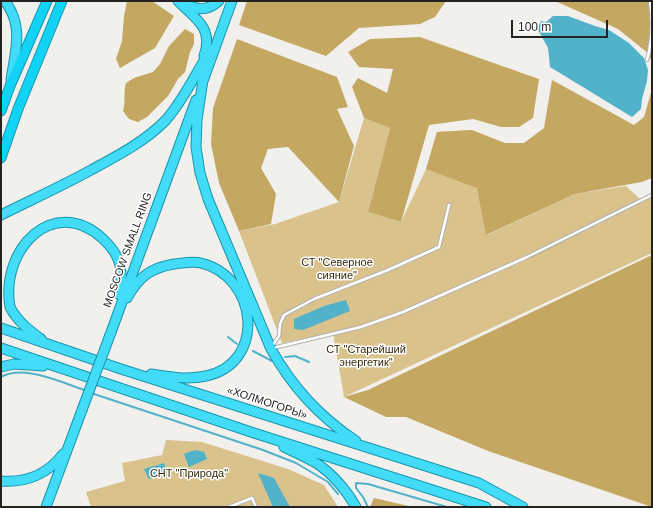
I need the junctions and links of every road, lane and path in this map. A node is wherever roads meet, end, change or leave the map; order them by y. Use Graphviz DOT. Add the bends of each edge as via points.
graph roads {
  1 [pos="5,1"];
  2 [pos="47,1"];
  3 [pos="62,1"];
  4 [pos="178,1"];
  5 [pos="182,1"];
  6 [pos="219,1"];
  7 [pos="232,1"];
  8 [pos="650,1"];
  9 [pos="218,39"];
  10 [pos="647,60"];
  11 [pos="201,65"];
  12 [pos="203,80"];
  13 [pos="10,86"];
  14 [pos="1,112"];
  15 [pos="1,158"];
  16 [pos="652,195"];
  17 [pos="449,205"];
  18 [pos="1,215"];
  19 [pos="116,315"];
  20 [pos="1,328"];
  21 [pos="47,343"];
  22 [pos="1,348"];
  23 [pos="271,349"];
  24 [pos="1,367"];
  25 [pos="63,369"];
  26 [pos="121,369"];
  27 [pos="254,433"];
  28 [pos="68,446"];
  29 [pos="366,447"];
  30 [pos="1,481"];
  31 [pos="46,507"];
  32 [pos="229,507"];
  33 [pos="256,507"];
  34 [pos="356,507"];
  35 [pos="486,507"];
  36 [pos="523,507"];
  1 -- 13 [label="highway" via="16,26 16,47"];
  2 -- 13 [label="highway"];
  3 -- 15 [label="highway"];
  4 -- 11 [label="highway" via="196,16 206,33 207,49"];
  5 -- 6 [label="highway" via="201,10 210,8"];
  7 -- 9 [label="highway, MOSCOW SMALL RING"];
  8 -- 10 [label="lane" via="652,31"];
  9 -- 11 [label="highway"];
  9 -- 12 [label="highway, MOSCOW SMALL RING"];
  11 -- 18 [label="highway" via="174,110 145,138 118,156"];
  12 -- 19 [label="highway, MOSCOW SMALL RING"];
  12 -- 23 [label="highway" via="196,147 200,173 208,200"];
  13 -- 14 [label="highway"];
  16 -- 23 [label="lane" via="525,258 403,312 361,327"];
  17 -- 23 [label="lane" via="439,247 314,299 284,315 279,336"];
  19 -- 21 [label="highway" via="122,274 117,255 109,245 87,228 72,223 43,225 18,240 10,252 3,281 4,294 16,316 24,326"];
  19 -- 26 [label="highway" via="134,285 148,273 165,266 200,263 213,267 229,278 238,289 246,306 248,322 247,338 241,352 221,371 193,378"];
  19 -- 28 [label="highway, MOSCOW SMALL RING, bridge"];
  20 -- 21 [label="highway, «ХОЛМОГОРЫ»"];
  21 -- 26 [label="highway, «ХОЛМОГОРЫ»"];
  22 -- 25 [label="highway"];
  23 -- 29 [label="highway" via="282,368 315,408 336,427"];
  24 -- 25 [label="highway" via="14,364"];
  25 -- 27 [label="highway"];
  26 -- 29 [label="highway, «ХОЛМОГОРЫ»"];
  27 -- 34 [label="highway" via="316,463 332,476"];
  27 -- 35 [label="highway"];
  28 -- 30 [label="highway" via="58,461 37,476"];
  28 -- 31 [label="highway, MOSCOW SMALL RING"];
  29 -- 36 [label="highway, «ХОЛМОГОРЫ»" via="479,483"];
  32 -- 33 [label="lane" via="252,498"];
}
